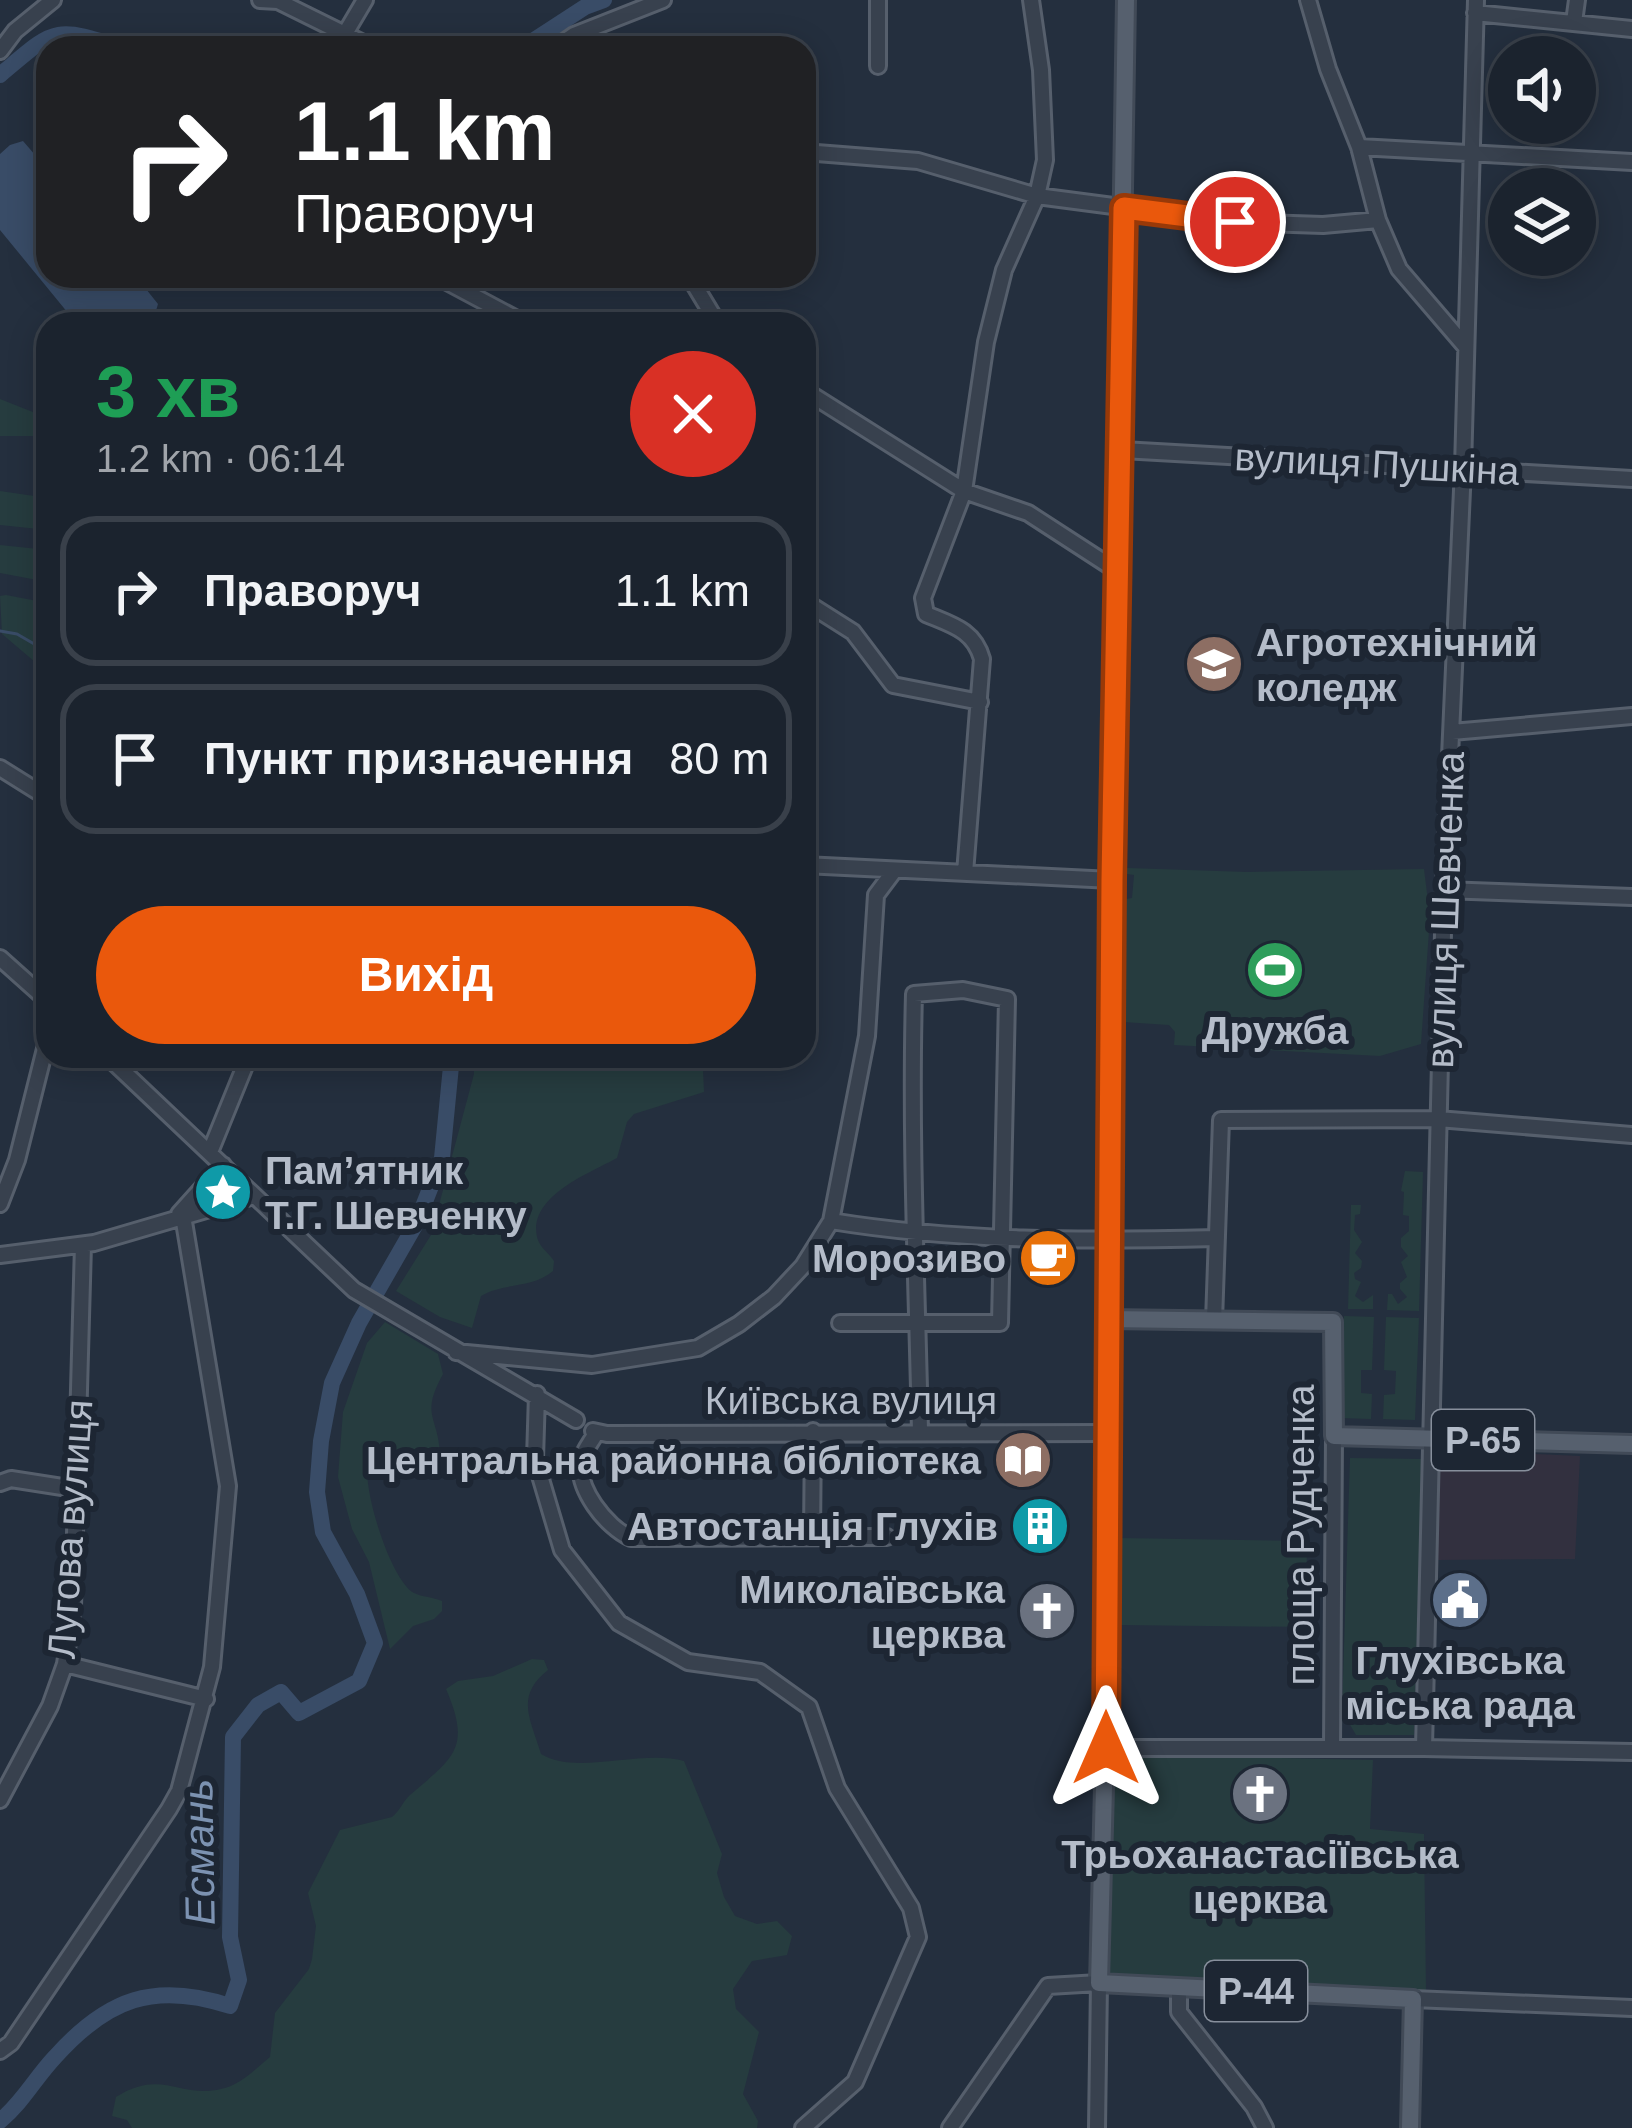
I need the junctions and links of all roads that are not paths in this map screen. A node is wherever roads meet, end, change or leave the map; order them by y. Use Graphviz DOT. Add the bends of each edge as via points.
graph roads {
  1 [pos="53,0"];
  2 [pos="260,0"];
  3 [pos="365,0"];
  4 [pos="663,0"];
  5 [pos="878,0"];
  6 [pos="1031,0"];
  7 [pos="1126,0"];
  8 [pos="1308,0"];
  9 [pos="1577,0"];
  10 [pos="278,1"];
  11 [pos="1476,7"];
  12 [pos="1574,22"];
  13 [pos="1632,29"];
  14 [pos="346,32"];
  15 [pos="353,36"];
  16 [pos="571,36"];
  17 [pos="0,51"];
  18 [pos="878,66"];
  19 [pos="1359,147"];
  20 [pos="816,153"];
  21 [pos="1471,153"];
  22 [pos="1632,162"];
  23 [pos="1037,196"];
  24 [pos="1124,208"];
  25 [pos="1378,220"];
  26 [pos="458,288"];
  27 [pos="504,312"];
  28 [pos="1465,346"];
  29 [pos="816,398"];
  30 [pos="1122,451"];
  31 [pos="1463,468"];
  32 [pos="1632,479"];
  33 [pos="964,491"];
  34 [pos="1119,572"];
  35 [pos="816,608"];
  36 [pos="980,702"];
  37 [pos="1632,716"];
  38 [pos="1452,732"];
  39 [pos="5,771"];
  40 [pos="0,788"];
  41 [pos="36,790"];
  42 [pos="816,867"];
  43 [pos="894,871"];
  44 [pos="965,873"];
  45 [pos="1112,880"];
  46 [pos="1444,890"];
  47 [pos="1632,897"];
  48 [pos="0,958"];
  49 [pos="36,990"];
  50 [pos="40,1068"];
  51 [pos="120,1068"];
  52 [pos="244,1068"];
  53 [pos="1438,1119"];
  54 [pos="1632,1135"];
  55 [pos="210,1152"];
  56 [pos="223,1165"];
  57 [pos="254,1196"];
  58 [pos="0,1204"];
  59 [pos="180,1216"];
  60 [pos="831,1221"];
  61 [pos="916,1235"];
  62 [pos="1217,1238"];
  63 [pos="1003,1239"];
  64 [pos="1109,1241"];
  65 [pos="83,1245"];
  66 [pos="0,1255"];
  67 [pos="1108,1319"];
  68 [pos="1214,1321"];
  69 [pos="840,1323"];
  70 [pos="918,1324"];
  71 [pos="456,1352"];
  72 [pos="537,1394"];
  73 [pos="576,1420"];
  74 [pos="813,1431"];
  75 [pos="920,1432"];
  76 [pos="1107,1432"];
  77 [pos="1334,1436"];
  78 [pos="1430,1439"];
  79 [pos="1632,1444"];
  80 [pos="0,1483"];
  81 [pos="76,1490"];
  82 [pos="812,1536"];
  83 [pos="887,1537"];
  84 [pos="64,1664"];
  85 [pos="206,1700"];
  86 [pos="1332,1747"];
  87 [pos="1106,1748"];
  88 [pos="1424,1748"];
  89 [pos="1632,1752"];
  90 [pos="0,1800"];
  91 [pos="1099,1983"];
  92 [pos="1180,1987"];
  93 [pos="1413,1999"];
  94 [pos="1632,2008"];
  95 [pos="0,2051"];
  96 [pos="803,2128"];
  97 [pos="950,2128"];
  98 [pos="1097,2128"];
  99 [pos="1265,2128"];
  100 [pos="1410,2128"];
  1 -- 17 [label="street"];
  2 -- 10 [label="street"];
  3 -- 14 [label="street"];
  4 -- 16 [label="street"];
  5 -- 18 [label="street"];
  6 -- 23 [label="street" via="1046,129"];
  7 -- 24 [label="main road"];
  8 -- 19 [label="street"];
  9 -- 12 [label="street"];
  10 -- 14 [label="street"];
  11 -- 12 [label="street"];
  11 -- 21 [label="street, вулиця Шевченка"];
  12 -- 13 [label="street"];
  14 -- 15 [label="street"];
  19 -- 21 [label="street"];
  19 -- 25 [label="street"];
  20 -- 23 [label="street" via="918,161"];
  21 -- 22 [label="street"];
  21 -- 28 [label="street, вулиця Шевченка"];
  23 -- 24 [label="street"];
  23 -- 33 [label="street" via="1004,270 986,342"];
  24 -- 25 [label="street" via="1235,222"];
  24 -- 30 [label="main road"];
  25 -- 28 [label="street" via="1399,269"];
  26 -- 27 [label="street"];
  28 -- 31 [label="street, вулиця Шевченка"];
  29 -- 33 [label="street"];
  30 -- 31 [label="street, вулиця Пушкіна"];
  30 -- 34 [label="main road"];
  31 -- 32 [label="street, вулиця Пушкіна"];
  31 -- 38 [label="street, вулиця Шевченка"];
  33 -- 34 [label="street" via="1028,513"];
  33 -- 36 [label="street" via="923,598 926,614 978,644"];
  34 -- 45 [label="main road"];
  35 -- 36 [label="street" via="854,632 893,685"];
  36 -- 44 [label="street"];
  37 -- 38 [label="street"];
  38 -- 46 [label="street, вулиця Шевченка"];
  39 -- 40 [label="street"];
  39 -- 41 [label="street"];
  42 -- 43 [label="street"];
  43 -- 44 [label="street"];
  43 -- 60 [label="street" via="876,895 868,1036"];
  44 -- 45 [label="street"];
  45 -- 64 [label="main road"];
  46 -- 47 [label="street"];
  46 -- 53 [label="street, вулиця Шевченка"];
  48 -- 49 [label="street"];
  50 -- 58 [label="street"];
  51 -- 55 [label="street"];
  52 -- 55 [label="street"];
  53 -- 54 [label="street"];
  53 -- 62 [label="street" via="1221,1120"];
  53 -- 78 [label="street, вулиця Шевченка"];
  55 -- 56 [label="street"];
  56 -- 57 [label="street"];
  56 -- 59 [label="street"];
  57 -- 59 [label="street"];
  57 -- 71 [label="street" via="354,1289"];
  59 -- 65 [label="street"];
  59 -- 85 [label="street" via="228,1486"];
  60 -- 61 [label="street"];
  60 -- 71 [label="street" via="774,1297 698,1348 592,1365"];
  61 -- 63 [label="street"];
  61 -- 63 [label="street" via="914,994 963,990 1006,999"];
  61 -- 70 [label="street"];
  62 -- 64 [label="street"];
  62 -- 68 [label="street"];
  63 -- 64 [label="street"];
  63 -- 70 [label="street" via="1000,1323"];
  64 -- 67 [label="main road"];
  65 -- 66 [label="street"];
  65 -- 81 [label="street, Лугова вулиця"];
  67 -- 68 [label="main road"];
  67 -- 76 [label="main road"];
  68 -- 77 [label="main road, площа Рудченка" via="1333,1322"];
  69 -- 70 [label="street"];
  70 -- 75 [label="street"];
  71 -- 72 [label="street"];
  72 -- 73 [label="street"];
  72 -- 96 [label="street" via="535,1460 562,1550 620,1623 688,1662 760,1672 809,1707 836,1788 910,1908 918,1937 855,2082"];
  74 -- 75 [label="street, Київська вулиця"];
  74 -- 82 [label="street"];
  74 -- 82 [label="street, Київська вулиця" via="595,1432 581,1472 587,1493 620,1533"];
  75 -- 76 [label="street, Київська вулиця"];
  76 -- 87 [label="main road"];
  77 -- 78 [label="main road, Р-65"];
  77 -- 86 [label="street, площа Рудченка"];
  78 -- 79 [label="main road, Р-65"];
  78 -- 88 [label="street, вулиця Шевченка"];
  80 -- 81 [label="street"];
  81 -- 84 [label="street, Лугова вулиця"];
  82 -- 83 [label="street"];
  84 -- 85 [label="street"];
  84 -- 90 [label="street, Лугова вулиця"];
  85 -- 95 [label="street" via="170,1809"];
  86 -- 87 [label="street"];
  86 -- 88 [label="street"];
  87 -- 91 [label="main road"];
  88 -- 89 [label="street"];
  91 -- 92 [label="main road, Р-44"];
  91 -- 97 [label="street" via="1048,1986"];
  91 -- 98 [label="street"];
  92 -- 93 [label="main road, Р-44"];
  92 -- 99 [label="street" via="1179,2012"];
  93 -- 94 [label="street"];
  93 -- 100 [label="main road"];
}
